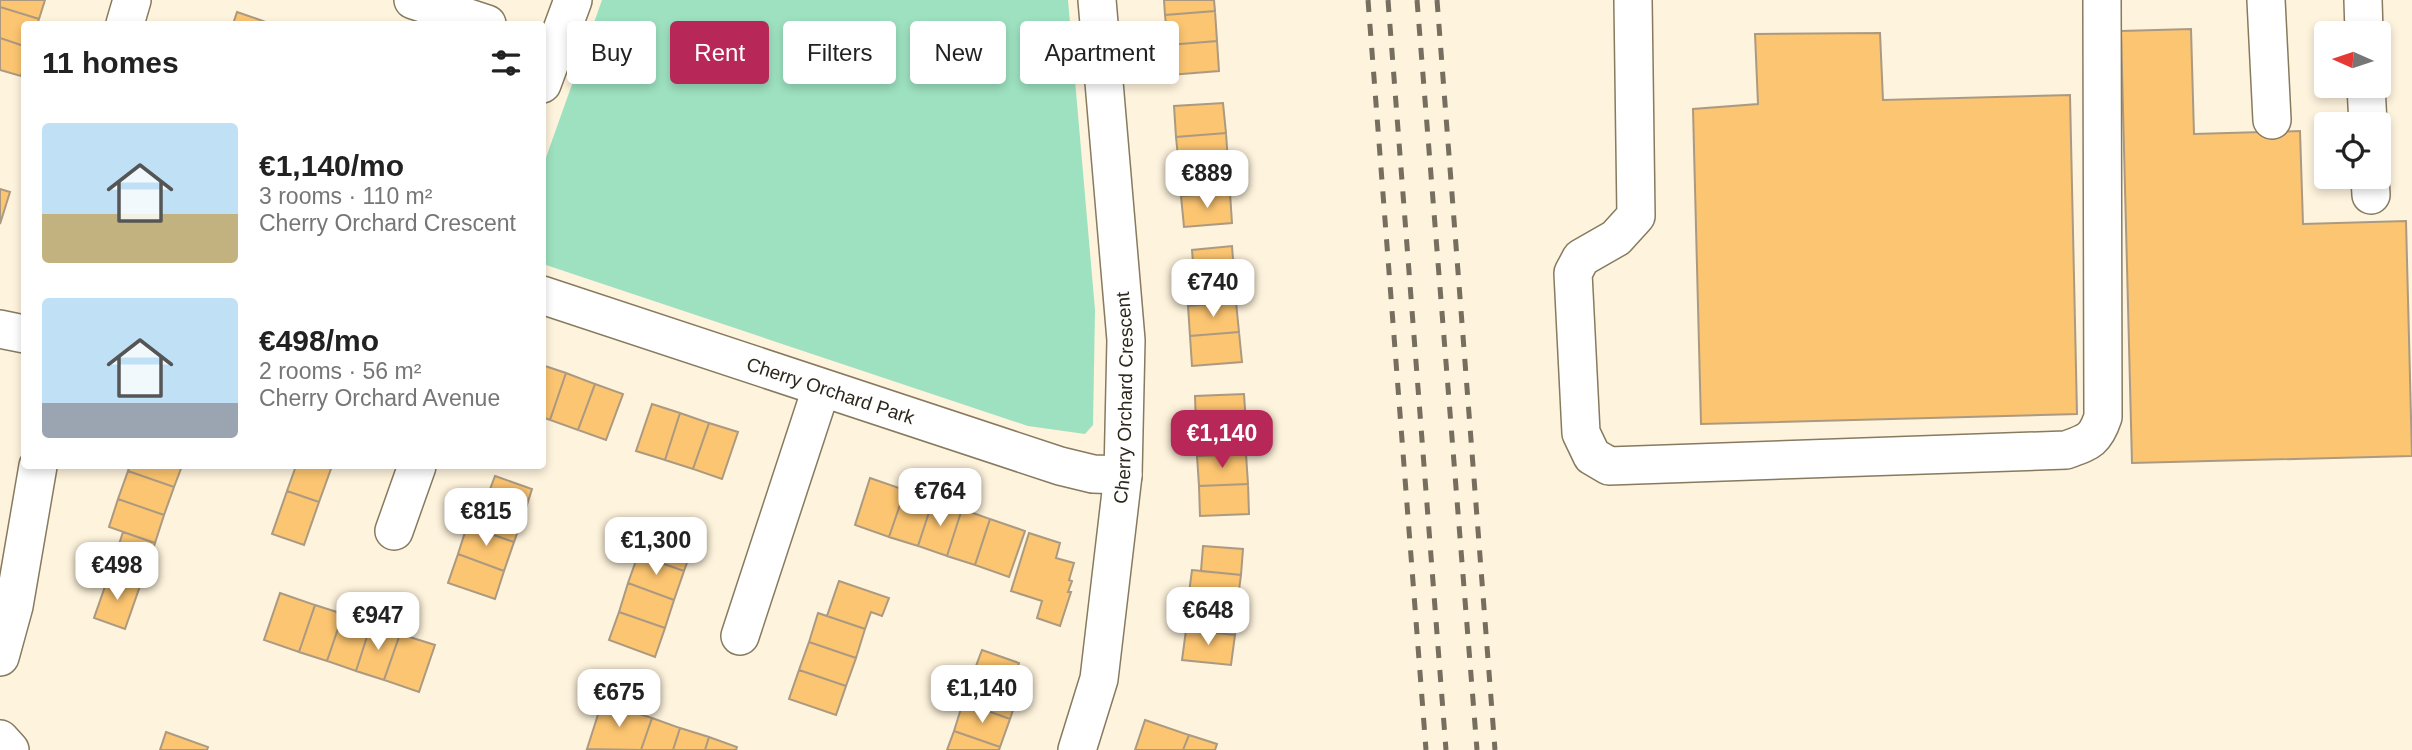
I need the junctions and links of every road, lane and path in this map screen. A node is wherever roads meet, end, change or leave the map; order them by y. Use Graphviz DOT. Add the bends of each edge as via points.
graph roads {
  1 [pos="132,0"];
  2 [pos="413,0"];
  3 [pos="573,0"];
  4 [pos="1097,0"];
  5 [pos="1633,0"];
  6 [pos="2102,0"];
  7 [pos="2266,0"];
  8 [pos="2363,0"];
  9 [pos="126,21"];
  10 [pos="477,21"];
  11 [pos="2364,21"];
  12 [pos="548,45"];
  13 [pos="2272,120"];
  14 [pos="546,296"];
  15 [pos="0,329"];
  16 [pos="21,333"];
  17 [pos="821,389"];
  18 [pos="37,469"];
  19 [pos="416,469"];
  20 [pos="1123,475"];
  21 [pos="394,531"];
  22 [pos="740,636"];
  23 [pos="0,657"];
  24 [pos="0,739"];
  25 [pos="10,750"];
  26 [pos="1077,750"];
  1 -- 9 [label="street"];
  2 -- 10 [label="street"];
  3 -- 12 [label="street"];
  4 -- 20 [label="street, Cherry Orchard Crescent" via="1126,340"];
  5 -- 6 [label="street" via="1636,216 1616,238 1581,258 1573,273 1581,433 1592,456 1609,466 2066,450 2098,434 2103,417"];
  7 -- 13 [label="street"];
  8 -- 11 [label="street"];
  14 -- 17 [label="street, Cherry Orchard Park"];
  15 -- 16 [label="street"];
  17 -- 20 [label="street, Cherry Orchard Park" via="1060,466"];
  17 -- 22 [label="street"];
  18 -- 23 [label="street"];
  19 -- 21 [label="street"];
  20 -- 26 [label="street, Cherry Orchard Crescent" via="1099,679"];
  24 -- 25 [label="street"];
}
